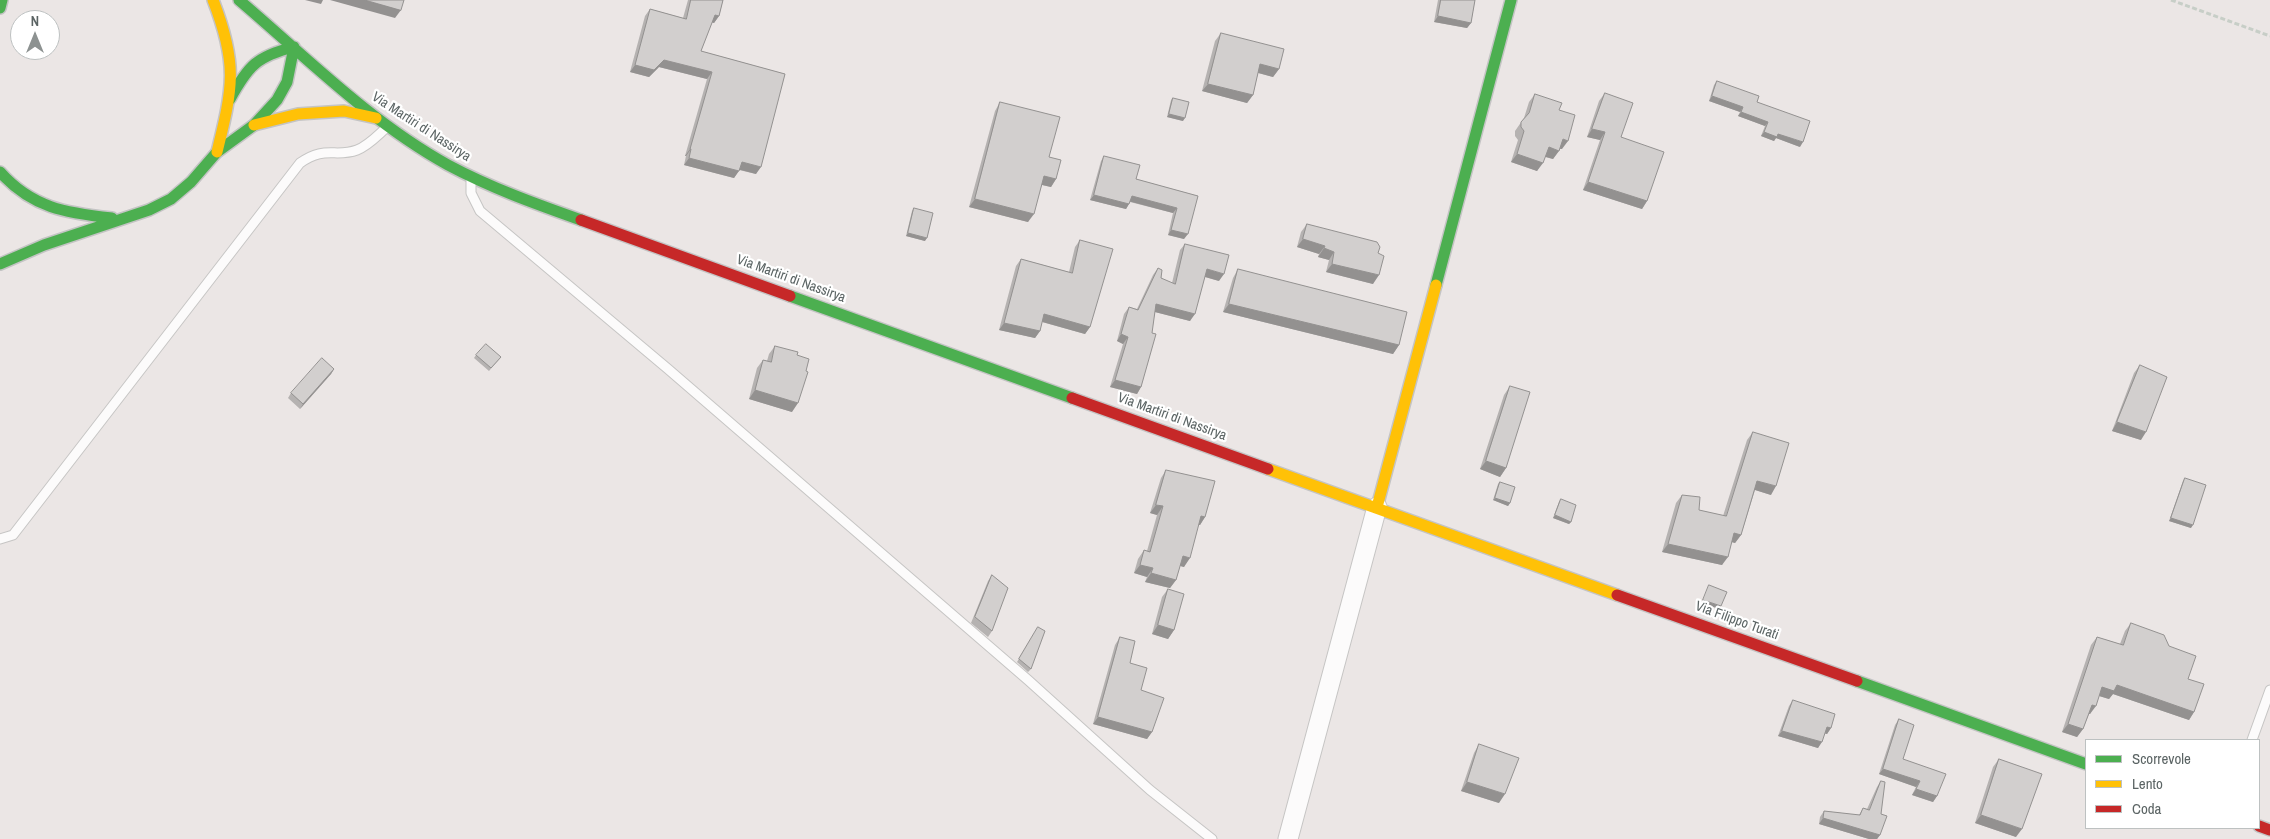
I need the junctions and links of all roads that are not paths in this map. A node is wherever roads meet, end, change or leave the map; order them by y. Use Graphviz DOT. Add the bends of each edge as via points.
graph roads {
  1 [pos="2,0"];
  2 [pos="213,0"];
  3 [pos="239,0"];
  4 [pos="1511,0"];
  5 [pos="0,8"];
  6 [pos="294,48"];
  7 [pos="230,99"];
  8 [pos="376,118"];
  9 [pos="254,125"];
  10 [pos="388,126"];
  11 [pos="217,152"];
  12 [pos="0,172"];
  13 [pos="471,177"];
  14 [pos="121,219"];
  15 [pos="0,264"];
  16 [pos="1377,507"];
  17 [pos="0,539"];
  18 [pos="2270,690"];
  19 [pos="2252,739"];
  20 [pos="2085,764"];
  21 [pos="1212,839"];
  22 [pos="1288,839"];
  1 -- 5 [label="main road"];
  2 -- 7 [label="main road" via="231,62"];
  3 -- 6 [label="main road, Via Martiri di Nassirya"];
  4 -- 16 [label="main road"];
  6 -- 7 [label="main road" via="258,58 248,68"];
  6 -- 8 [label="main road, Via Martiri di Nassirya"];
  6 -- 9 [label="main road" via="287,82 277,100"];
  7 -- 11 [label="main road"];
  8 -- 9 [label="main road" via="344,111 298,114"];
  8 -- 10 [label="main road, Via Martiri di Nassirya"];
  9 -- 11 [label="main road"];
  10 -- 13 [label="main road, Via Martiri di Nassirya"];
  10 -- 17 [label="lane" via="358,150 312,154 300,163 13,535"];
  11 -- 14 [label="main road" via="171,199"];
  12 -- 14 [label="main road" via="20,194 40,204 66,213"];
  13 -- 16 [label="main road, Via Martiri di Nassirya"];
  13 -- 21 [label="lane" via="471,193 480,211 1028,680 1150,790"];
  14 -- 15 [label="main road"];
  16 -- 20 [label="main road, Via Filippo Turati"];
  16 -- 22 [label="street"];
  18 -- 19 [label="lane"];
}
